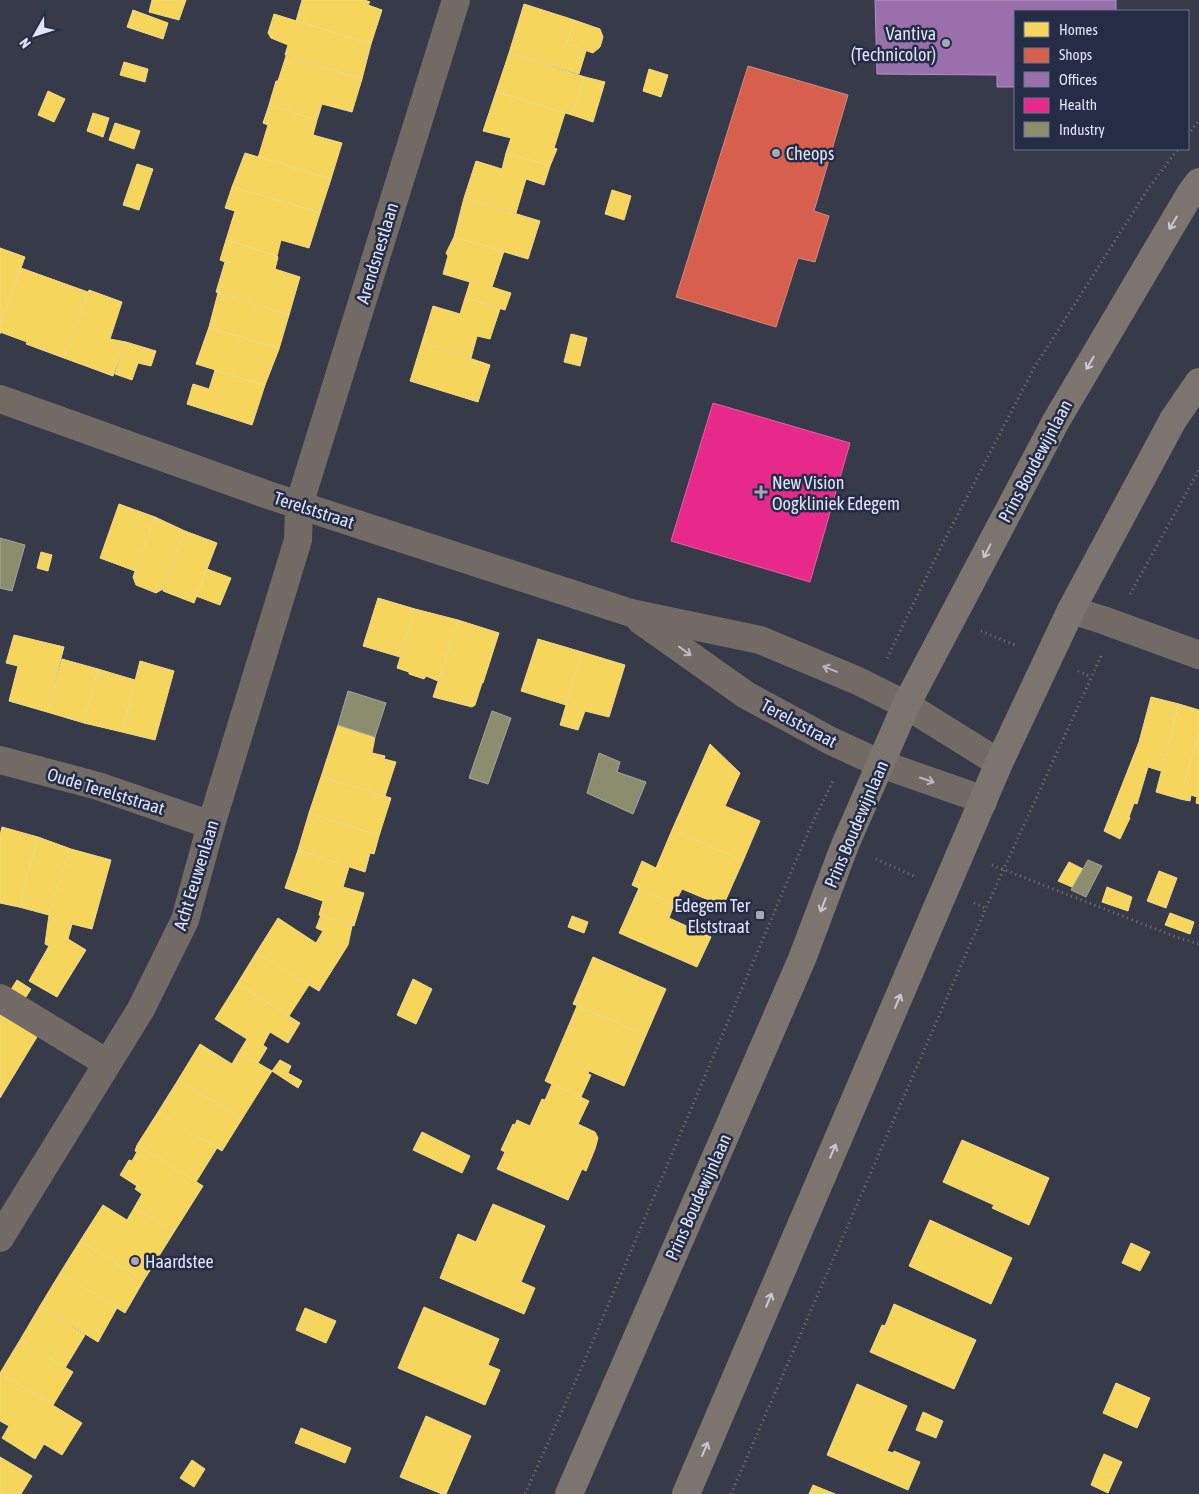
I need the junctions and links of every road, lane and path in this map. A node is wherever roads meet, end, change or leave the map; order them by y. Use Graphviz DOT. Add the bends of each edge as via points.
graph roads {
  1 [pos="456,0"];
  2 [pos="1199,120"];
  3 [pos="1189,134"];
  4 [pos="1177,150"];
  5 [pos="1199,182"];
  6 [pos="1199,382"];
  7 [pos="0,399"];
  8 [pos="1199,470"];
  9 [pos="299,505"];
  10 [pos="913,604"];
  11 [pos="1071,610"];
  12 [pos="631,613"];
  13 [pos="951,619"];
  14 [pos="1116,625"];
  15 [pos="1199,656"];
  16 [pos="1048,659"];
  17 [pos="874,689"];
  18 [pos="906,705"];
  19 [pos="848,748"];
  20 [pos="0,760"];
  21 [pos="999,763"];
  22 [pos="881,764"];
  23 [pos="983,802"];
  24 [pos="211,825"];
  25 [pos="809,830"];
  26 [pos="845,845"];
  27 [pos="962,852"];
  28 [pos="1004,870"];
  29 [pos="945,890"];
  30 [pos="986,908"];
  31 [pos="1199,944"];
  32 [pos="0,998"];
  33 [pos="107,1063"];
  34 [pos="0,1238"];
  35 [pos="526,1494"];
  36 [pos="569,1494"];
  37 [pos="686,1494"];
  38 [pos="731,1494"];
  1 -- 9 [label="street, Arendsnestlaan"];
  2 -- 3 [label="path"];
  4 -- 10 [label="path" via="1034,368"];
  5 -- 13 [label="main road, Prins Boudewijnlaan, one-way" via="1056,421"];
  6 -- 11 [label="main road" via="1174,420"];
  7 -- 9 [label="street, Terelststraat"];
  8 -- 14 [label="path"];
  9 -- 12 [label="street, Terelststraat"];
  9 -- 24 [label="street, Acht Eeuwenlaan" via="298,540"];
  10 -- 13 [label="path"];
  10 -- 17 [label="path"];
  11 -- 14 [label="street"];
  11 -- 16 [label="main road"];
  17 -- 12 [label="street, Terelststraat, one-way" via="760,640"];
  12 -- 19 [label="street, Terelststraat, one-way" via="746,695 831,742"];
  13 -- 16 [label="path"];
  13 -- 18 [label="main road, Prins Boudewijnlaan"];
  14 -- 15 [label="street"];
  16 -- 21 [label="main road"];
  16 -- 28 [label="path" via="1092,677"];
  17 -- 18 [label="street, Terelststraat"];
  18 -- 21 [label="street, Terelststraat"];
  18 -- 22 [label="main road, Prins Boudewijnlaan"];
  19 -- 22 [label="street, Terelststraat"];
  19 -- 25 [label="path"];
  20 -- 24 [label="street, Oude Terelststraat" via="98,786"];
  21 -- 23 [label="main road"];
  22 -- 23 [label="street, Terelststraat, one-way"];
  22 -- 26 [label="main road, Prins Boudewijnlaan"];
  23 -- 27 [label="main road"];
  24 -- 33 [label="street, Acht Eeuwenlaan" via="185,920 141,1009"];
  25 -- 26 [label="path"];
  25 -- 35 [label="path"];
  26 -- 29 [label="path"];
  26 -- 36 [label="main road, Prins Boudewijnlaan, one-way" via="802,958"];
  27 -- 28 [label="path"];
  27 -- 29 [label="main road"];
  28 -- 30 [label="path"];
  28 -- 31 [label="path"];
  29 -- 30 [label="path"];
  37 -- 29 [label="main road, one-way"];
  30 -- 38 [label="path"];
  32 -- 33 [label="street"];
  33 -- 34 [label="street, Acht Eeuwenlaan"];
}
